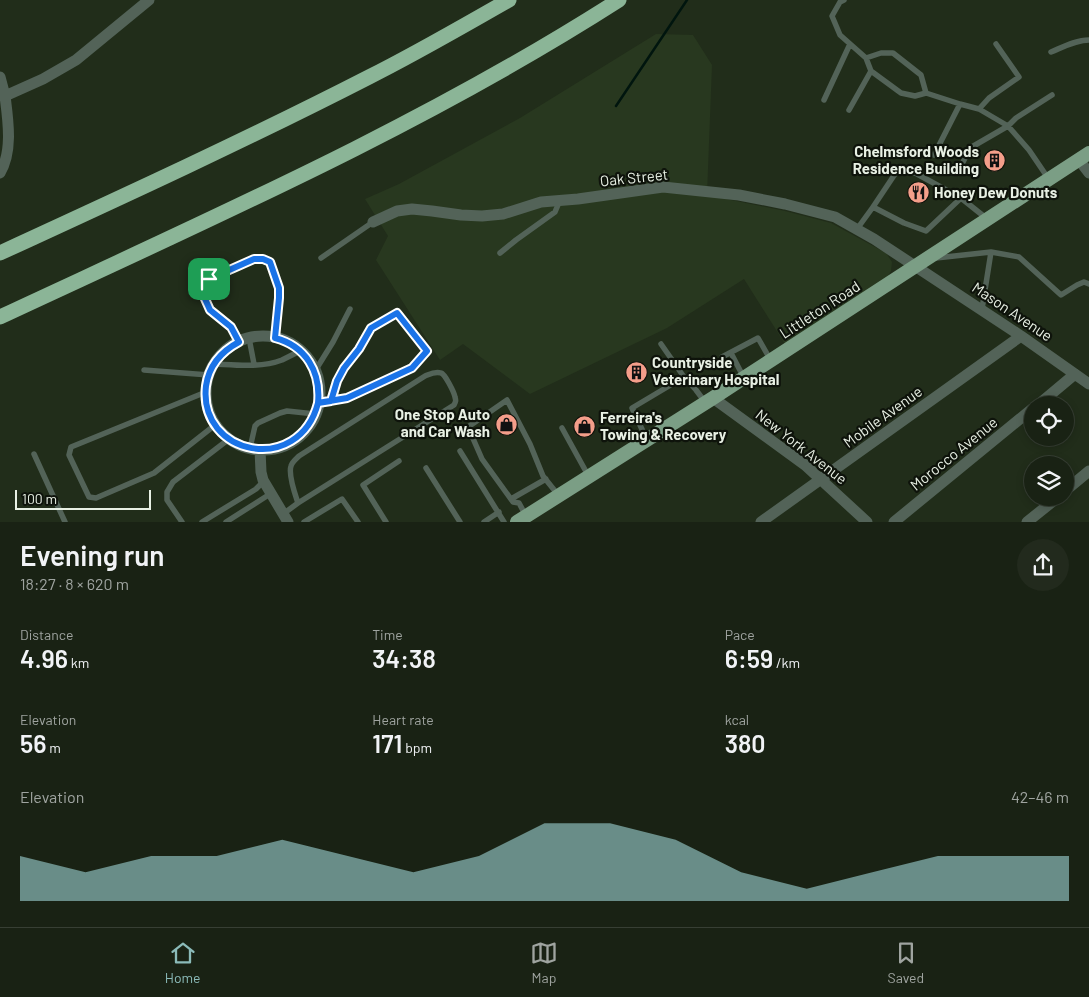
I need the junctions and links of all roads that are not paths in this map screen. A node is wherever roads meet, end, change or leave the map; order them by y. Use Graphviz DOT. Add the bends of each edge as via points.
graph roads {
  1 [pos="149,0"];
  2 [pos="509,0"];
  3 [pos="619,0"];
  4 [pos="844,0"];
  5 [pos="1089,40"];
  6 [pos="850,44"];
  7 [pos="996,44"];
  8 [pos="1051,52"];
  9 [pos="866,58"];
  10 [pos="870,71"];
  11 [pos="0,76"];
  12 [pos="926,93"];
  13 [pos="1052,95"];
  14 [pos="5,96"];
  15 [pos="824,100"];
  16 [pos="960,104"];
  17 [pos="979,109"];
  18 [pos="850,110"];
  19 [pos="1008,126"];
  20 [pos="934,155"];
  21 [pos="1084,157"];
  22 [pos="961,166"];
  23 [pos="0,173"];
  24 [pos="1089,173"];
  25 [pos="1049,180"];
  26 [pos="961,198"];
  27 [pos="560,200"];
  28 [pos="873,207"];
  29 [pos="988,220"];
  30 [pos="372,222"];
  31 [pos="858,230"];
  32 [pos="991,252"];
  33 [pos="0,253"];
  34 [pos="500,253"];
  35 [pos="320,258"];
  36 [pos="923,262"];
  37 [pos="1089,284"];
  38 [pos="350,309"];
  39 [pos="982,309"];
  40 [pos="0,317"];
  41 [pos="1021,336"];
  42 [pos="275,338"];
  43 [pos="244,340"];
  44 [pos="661,344"];
  45 [pos="300,351"];
  46 [pos="731,353"];
  47 [pos="722,357"];
  48 [pos="771,361"];
  49 [pos="254,364"];
  50 [pos="144,370"];
  51 [pos="211,370"];
  52 [pos="315,371"];
  53 [pos="1075,374"];
  54 [pos="684,377"];
  55 [pos="744,378"];
  56 [pos="1089,384"];
  57 [pos="206,392"];
  58 [pos="1049,396"];
  59 [pos="331,401"];
  60 [pos="709,401"];
  61 [pos="317,408"];
  62 [pos="1024,416"];
  63 [pos="215,425"];
  64 [pos="562,428"];
  65 [pos="229,439"];
  66 [pos="647,440"];
  67 [pos="255,449"];
  68 [pos="460,452"];
  69 [pos="34,454"];
  70 [pos="399,460"];
  71 [pos="426,468"];
  72 [pos="1089,471"];
  73 [pos="589,477"];
  74 [pos="546,479"];
  75 [pos="821,479"];
  76 [pos="264,481"];
  77 [pos="1074,484"];
  78 [pos="270,494"];
  79 [pos="559,496"];
  80 [pos="511,499"];
  81 [pos="298,503"];
  82 [pos="1047,506"];
  83 [pos="499,512"];
  84 [pos="285,518"];
  85 [pos="522,519"];
  86 [pos="65,522"];
  87 [pos="182,522"];
  88 [pos="202,522"];
  89 [pos="226,522"];
  90 [pos="304,522"];
  91 [pos="358,522"];
  92 [pos="386,522"];
  93 [pos="460,522"];
  94 [pos="484,522"];
  95 [pos="504,522"];
  96 [pos="761,522"];
  97 [pos="867,522"];
  98 [pos="894,522"];
  99 [pos="1027,522"];
  1 -- 14 [label="street" via="76,60"];
  2 -- 33 [label="highway" via="361,81"];
  3 -- 40 [label="highway" via="466,90 353,150"];
  4 -- 6 [label="lane" via="832,16 840,35"];
  5 -- 8 [label="lane"];
  6 -- 9 [label="lane"];
  6 -- 15 [label="lane"];
  7 -- 17 [label="lane" via="1018,77"];
  9 -- 10 [label="lane"];
  9 -- 12 [label="lane" via="893,53 921,75"];
  10 -- 12 [label="lane" via="901,93 915,96"];
  10 -- 18 [label="lane"];
  11 -- 14 [label="street"];
  12 -- 16 [label="lane"];
  13 -- 19 [label="lane"];
  14 -- 23 [label="street" via="8,144"];
  16 -- 17 [label="lane"];
  16 -- 20 [label="lane"];
  17 -- 19 [label="lane"];
  19 -- 22 [label="lane" via="970,148"];
  19 -- 25 [label="lane"];
  21 -- 24 [label="street"];
  21 -- 25 [label="main road, Littleton Road"];
  25 -- 29 [label="main road, Littleton Road"];
  26 -- 28 [label="lane" via="926,231"];
  26 -- 28 [label="lane" via="899,168"];
  26 -- 29 [label="lane"];
  27 -- 30 [label="street, Oak Street" via="482,216 412,209 397,211"];
  27 -- 31 [label="street, Oak Street" via="664,187 739,194 834,217"];
  27 -- 34 [label="lane" via="555,212"];
  28 -- 31 [label="lane"];
  29 -- 36 [label="main road, Littleton Road"];
  30 -- 35 [label="lane"];
  31 -- 36 [label="street, Oak Street"];
  32 -- 36 [label="lane"];
  32 -- 37 [label="lane" via="1019,257 1061,296 1076,285"];
  32 -- 39 [label="lane"];
  36 -- 39 [label="street, Mason Avenue"];
  36 -- 48 [label="main road, Littleton Road"];
  38 -- 52 [label="lane"];
  39 -- 41 [label="street, Mason Avenue"];
  41 -- 53 [label="street, Mason Avenue"];
  41 -- 75 [label="street, Mobile Avenue"];
  42 -- 43 [label="street"];
  42 -- 43 [label="lane" via="279,288 270,262 254,259 209,279 201,290 210,310"];
  42 -- 45 [label="street"];
  43 -- 49 [label="lane"];
  43 -- 51 [label="street" via="222,354"];
  44 -- 54 [label="lane"];
  45 -- 49 [label="lane" via="281,360"];
  45 -- 52 [label="street"];
  46 -- 47 [label="lane"];
  46 -- 48 [label="lane" via="758,338"];
  46 -- 55 [label="lane"];
  48 -- 55 [label="main road, Littleton Road"];
  49 -- 51 [label="lane"];
  50 -- 51 [label="lane"];
  51 -- 57 [label="street"];
  52 -- 61 [label="street" via="319,387"];
  53 -- 56 [label="street, Mason Avenue"];
  53 -- 58 [label="street"];
  54 -- 60 [label="lane"];
  54 -- 66 [label="lane" via="632,408"];
  55 -- 60 [label="main road, Littleton Road"];
  57 -- 63 [label="street" via="206,402"];
  57 -- 63 [label="lane" via="71,447 69,455 88,497 96,498 154,473"];
  59 -- 59 [label="lane" via="347,398 412,368 427,351 397,313 371,328 344,368"];
  59 -- 61 [label="lane"];
  60 -- 66 [label="main road, Littleton Road"];
  60 -- 75 [label="street, New York Avenue" via="788,452"];
  61 -- 67 [label="street" via="304,432 291,442 276,448"];
  61 -- 67 [label="lane" via="287,411 258,422 255,426"];
  62 -- 98 [label="street, Morocco Avenue"];
  63 -- 65 [label="street"];
  64 -- 73 [label="lane"];
  65 -- 67 [label="street"];
  65 -- 87 [label="lane" via="173,482 167,492 167,500"];
  66 -- 73 [label="main road, Littleton Road"];
  67 -- 76 [label="street"];
  68 -- 83 [label="lane"];
  69 -- 86 [label="lane"];
  70 -- 92 [label="lane" via="363,485"];
  71 -- 93 [label="lane"];
  72 -- 77 [label="street"];
  73 -- 79 [label="main road, Littleton Road"];
  74 -- 79 [label="lane"];
  74 -- 80 [label="lane"];
  74 -- 80 [label="lane" via="508,400 468,427 482,459"];
  75 -- 96 [label="street, Mobile Avenue"];
  75 -- 97 [label="street, New York Avenue"];
  76 -- 78 [label="street"];
  76 -- 88 [label="lane"];
  78 -- 84 [label="street"];
  78 -- 89 [label="lane"];
  79 -- 85 [label="main road, Littleton Road"];
  80 -- 85 [label="lane" via="518,503"];
  81 -- 81 [label="lane" via="290,474 291,465 299,456 425,376 433,372 444,374 455,395 454,405"];
  81 -- 84 [label="lane"];
  82 -- 99 [label="street"];
  83 -- 94 [label="lane"];
  83 -- 95 [label="lane"];
  90 -- 91 [label="lane" via="342,499"];
}
